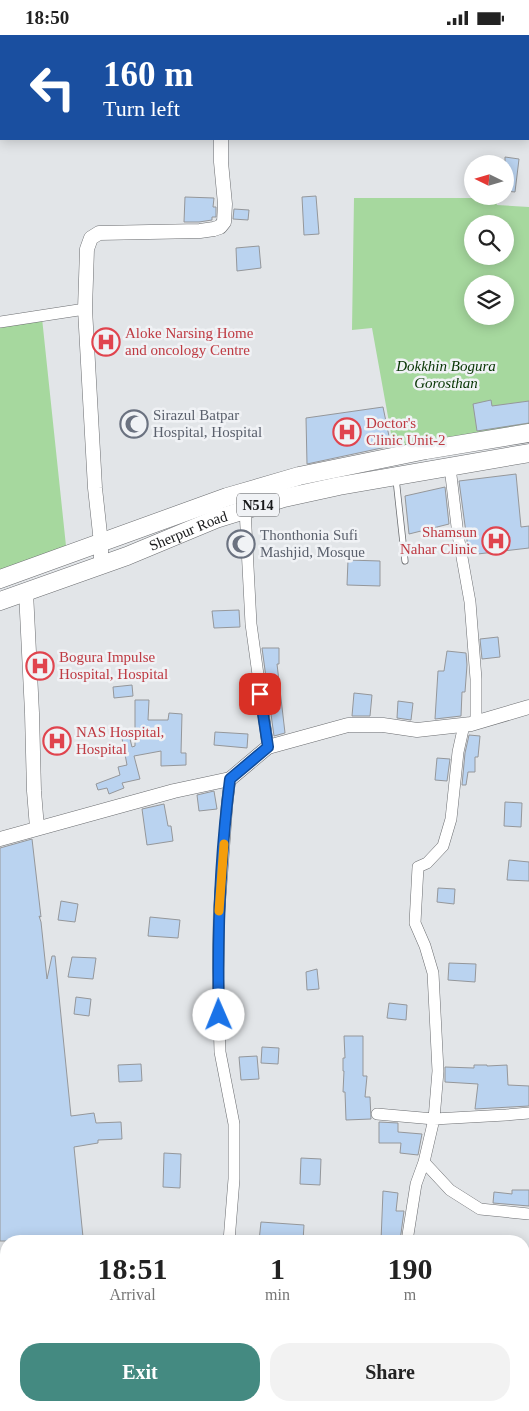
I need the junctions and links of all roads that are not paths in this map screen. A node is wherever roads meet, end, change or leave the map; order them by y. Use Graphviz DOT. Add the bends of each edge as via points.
graph roads {
  1 [pos="221,140"];
  2 [pos="85,309"];
  3 [pos="0,322"];
  4 [pos="529,433"];
  5 [pos="529,453"];
  6 [pos="450,467"];
  7 [pos="395,477"];
  8 [pos="245,509"];
  9 [pos="101,543"];
  10 [pos="405,561"];
  11 [pos="101,565"];
  12 [pos="0,579"];
  13 [pos="26,592"];
  14 [pos="0,601"];
  15 [pos="529,707"];
  16 [pos="470,723"];
  17 [pos="268,747"];
  18 [pos="230,779"];
  19 [pos="37,828"];
  20 [pos="0,839"];
  21 [pos="529,1113"];
  22 [pos="377,1114"];
  23 [pos="434,1119"];
  24 [pos="424,1162"];
  25 [pos="529,1215"];
  26 [pos="229,1235"];
  27 [pos="408,1235"];
  1 -- 2 [label="street" via="226,204 224,222 220,227 200,231 99,233 91,238 87,249"];
  2 -- 3 [label="street"];
  2 -- 9 [label="street"];
  4 -- 9 [label="highway, Sherpur Road / N514" via="299,476 227,497"];
  5 -- 6 [label="highway, Sherpur Road / N514"];
  6 -- 7 [label="highway, Sherpur Road / N514"];
  6 -- 16 [label="street" via="470,602 476,679"];
  7 -- 8 [label="highway, Sherpur Road / N514" via="339,486"];
  7 -- 10 [label="lane"];
  8 -- 11 [label="highway, Sherpur Road / N514"];
  8 -- 17 [label="street" via="251,624"];
  9 -- 11 [label="street"];
  9 -- 12 [label="highway, Sherpur Road / N514"];
  11 -- 13 [label="highway, Sherpur Road / N514"];
  13 -- 14 [label="highway, Sherpur Road / N514"];
  13 -- 19 [label="street"];
  15 -- 16 [label="street"];
  16 -- 17 [label="street" via="417,730 383,725 348,725"];
  16 -- 23 [label="street" via="458,752 451,819 444,845 427,863 418,867 415,923 433,973 438,1071"];
  17 -- 18 [label="street"];
  18 -- 19 [label="street"];
  18 -- 26 [label="street" via="219,913 218,979 220,1052 234,1124"];
  19 -- 20 [label="street"];
  21 -- 23 [label="street"];
  22 -- 23 [label="street"];
  23 -- 24 [label="street"];
  24 -- 25 [label="street" via="450,1190 480,1209"];
  24 -- 27 [label="street" via="416,1184"];
}
